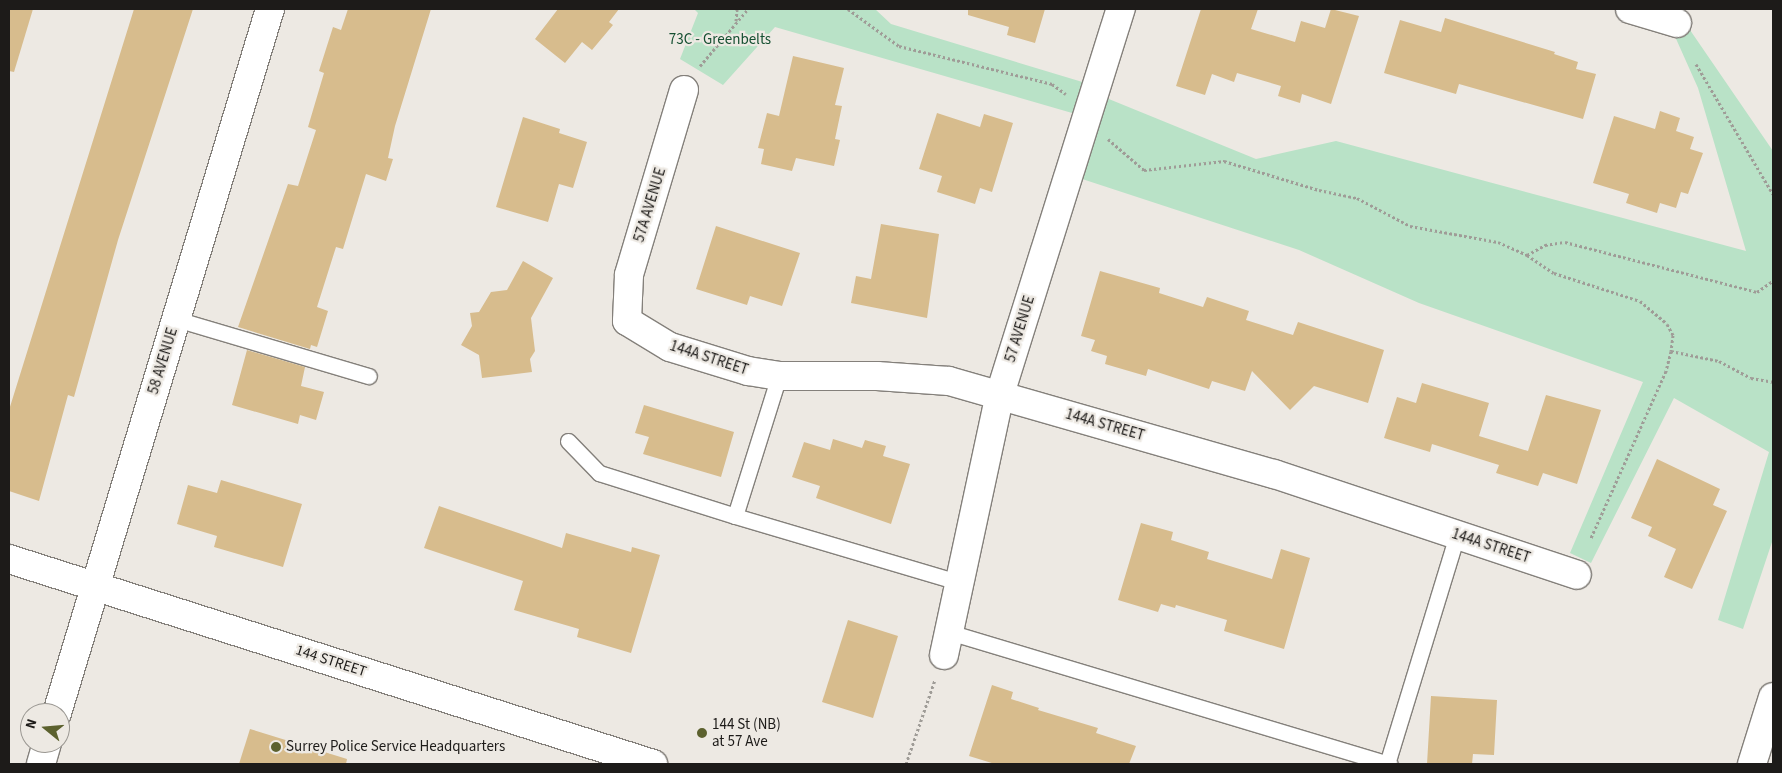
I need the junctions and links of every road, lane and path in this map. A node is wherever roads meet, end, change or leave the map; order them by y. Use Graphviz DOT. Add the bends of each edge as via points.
graph roads {
  1 [pos="270,9"];
  2 [pos="737,9"];
  3 [pos="748,9"];
  4 [pos="848,9"];
  5 [pos="1121,9"];
  6 [pos="1630,9"];
  7 [pos="736,21"];
  8 [pos="1677,23"];
  9 [pos="1696,64"];
  10 [pos="700,66"];
  11 [pos="684,90"];
  12 [pos="1072,99"];
  13 [pos="1100,132"];
  14 [pos="1773,194"];
  15 [pos="1527,255"];
  16 [pos="1773,281"];
  17 [pos="176,319"];
  18 [pos="627,321"];
  19 [pos="1671,351"];
  20 [pos="369,376"];
  21 [pos="779,376"];
  22 [pos="1773,382"];
  23 [pos="1000,394"];
  24 [pos="568,441"];
  25 [pos="735,516"];
  26 [pos="1456,535"];
  27 [pos="1592,538"];
  28 [pos="9,559"];
  29 [pos="1577,575"];
  30 [pos="961,583"];
  31 [pos="95,586"];
  32 [pos="946,643"];
  33 [pos="1773,697"];
  34 [pos="60,703"];
  35 [pos="653,764"];
  36 [pos="906,764"];
  37 [pos="1389,764"];
  38 [pos="1752,764"];
  1 -- 17 [label="main road, 58 AVENUE"];
  2 -- 7 [label="path"];
  3 -- 7 [label="path"];
  4 -- 12 [label="path" via="899,46 1052,84"];
  5 -- 23 [label="main road, 57 AVENUE"];
  6 -- 8 [label="main road"];
  7 -- 10 [label="path"];
  9 -- 14 [label="path"];
  11 -- 18 [label="main road, 57A AVENUE" via="629,275"];
  13 -- 15 [label="path" via="1144,170 1224,161 1319,190 1358,198 1410,226 1498,242"];
  15 -- 16 [label="path" via="1545,244 1565,242 1758,292"];
  15 -- 19 [label="path" via="1554,273 1640,301 1667,324 1673,335"];
  17 -- 20 [label="lane"];
  17 -- 31 [label="main road, 58 AVENUE"];
  18 -- 21 [label="main road, 144A STREET" via="670,347 748,371"];
  19 -- 22 [label="path" via="1719,361 1751,378"];
  19 -- 27 [label="path" via="1666,370"];
  21 -- 23 [label="main road, 144A STREET" via="940,380"];
  21 -- 25 [label="lane"];
  23 -- 26 [label="main road, 144A STREET" via="1274,474"];
  23 -- 30 [label="main road, 57 AVENUE"];
  24 -- 25 [label="lane" via="599,473"];
  25 -- 30 [label="lane"];
  26 -- 29 [label="main road, 144A STREET"];
  26 -- 37 [label="lane"];
  28 -- 31 [label="main road, 144 STREET"];
  30 -- 32 [label="main road, 57 AVENUE"];
  31 -- 34 [label="main road, 58 AVENUE"];
  31 -- 35 [label="main road, 144 STREET"];
  32 -- 36 [label="path"];
  32 -- 37 [label="lane"];
  33 -- 38 [label="main road"];
}
